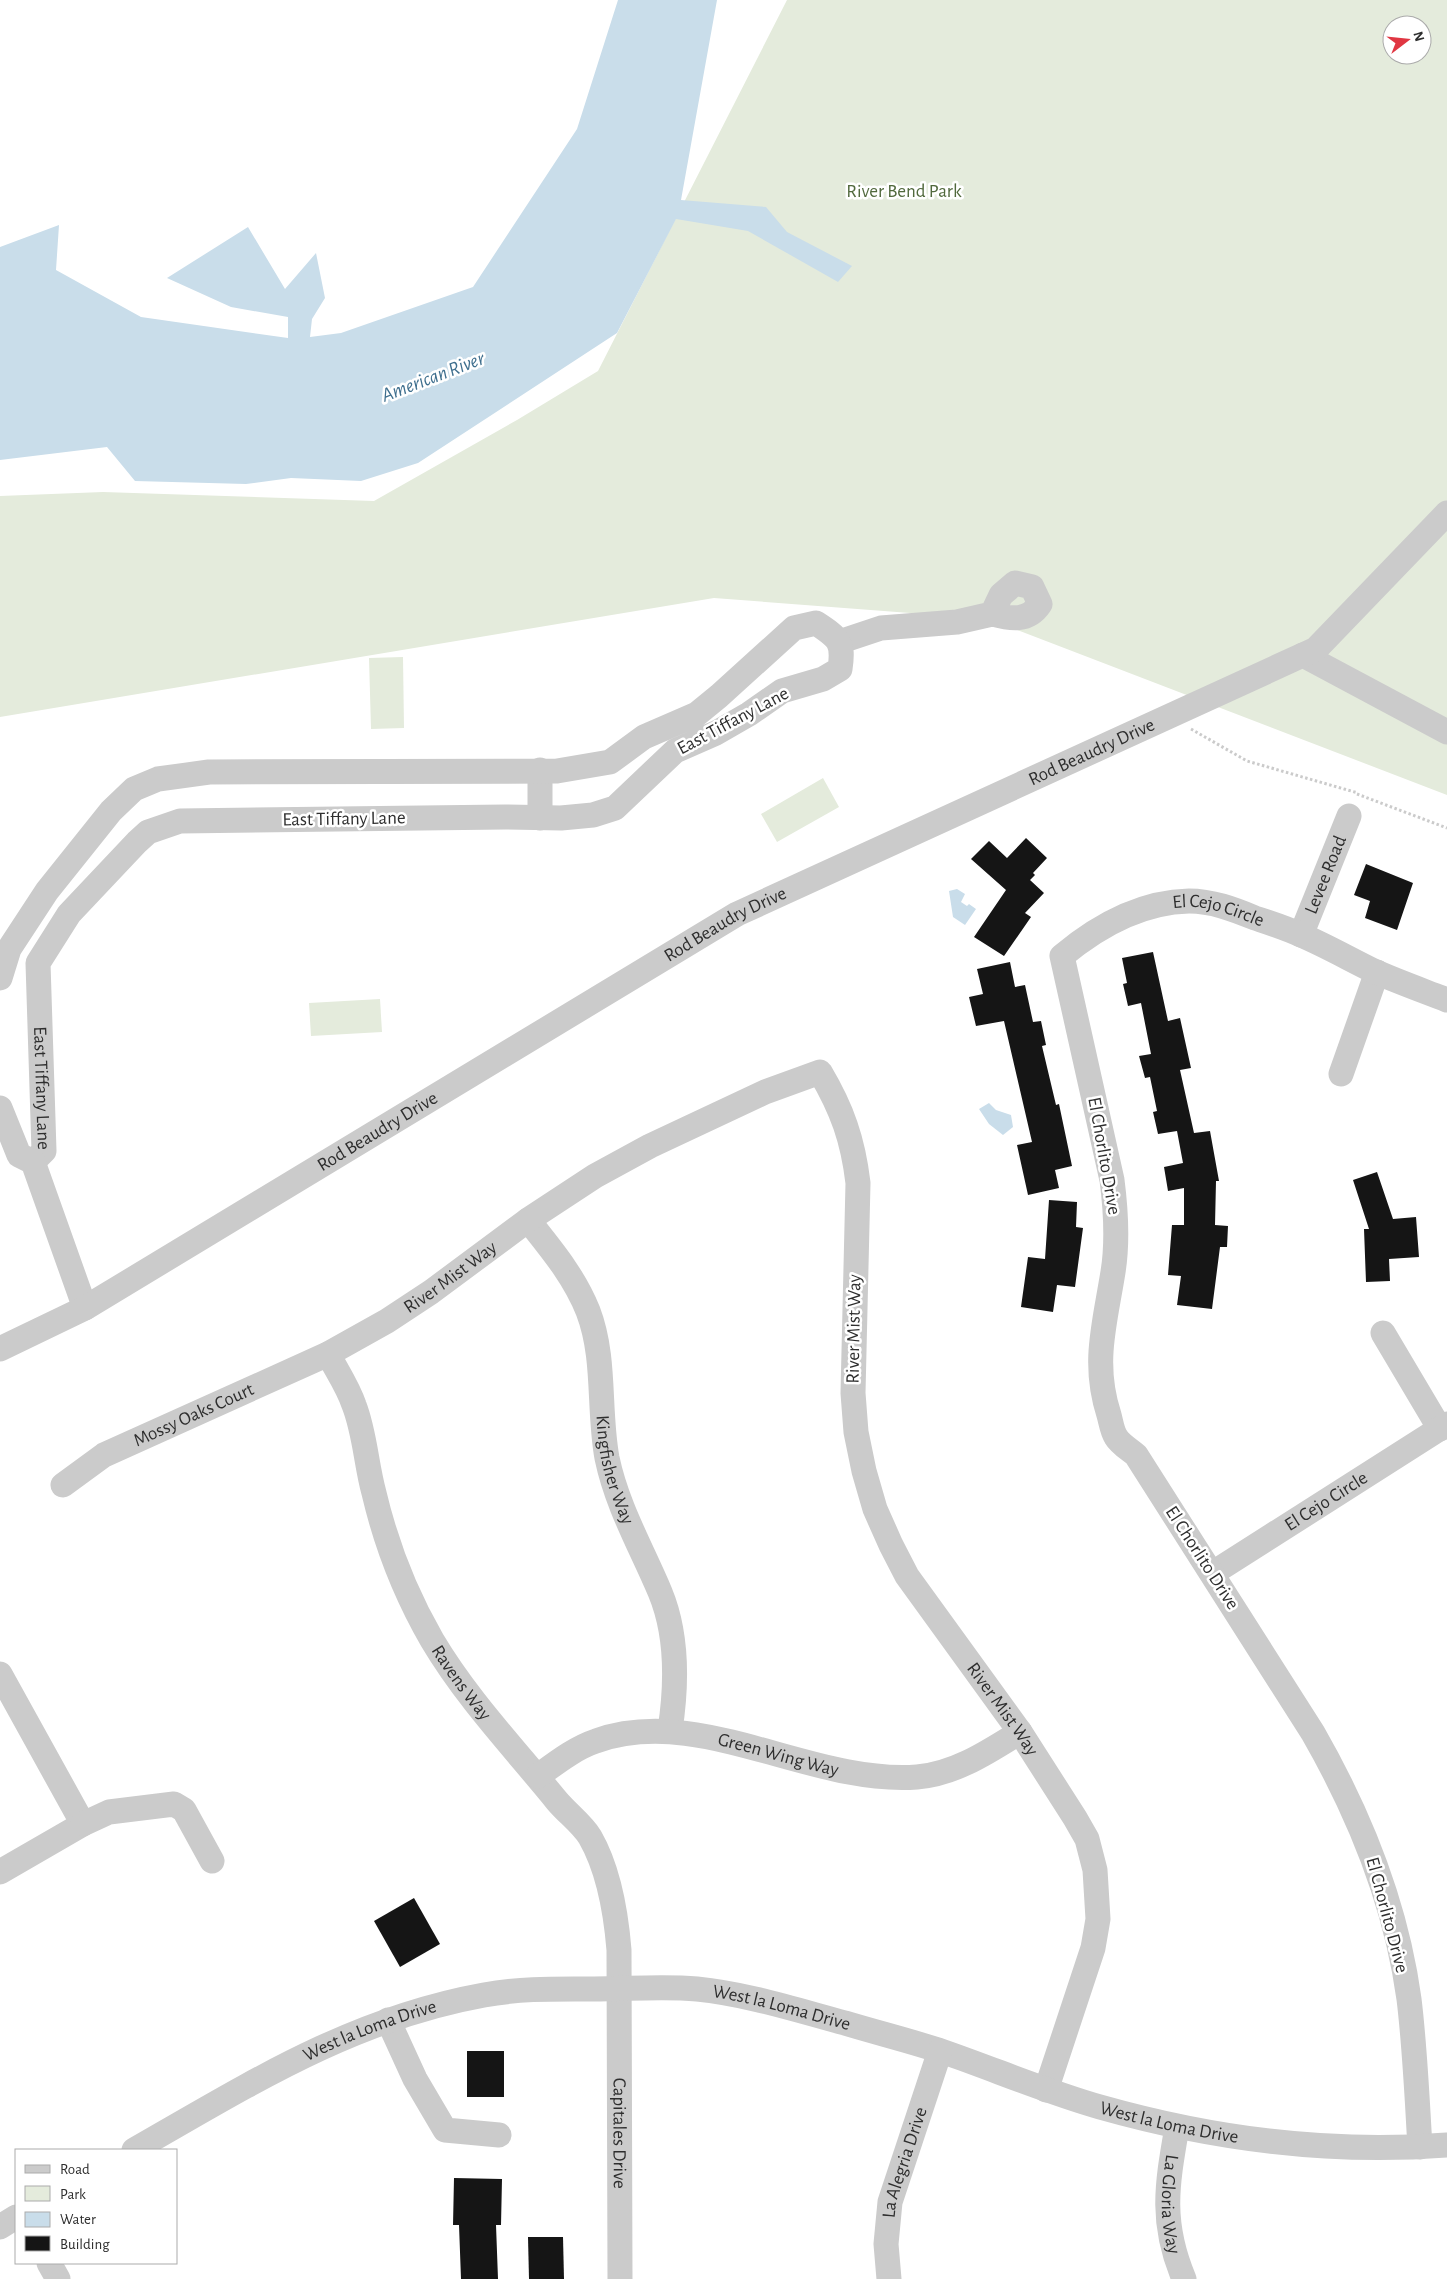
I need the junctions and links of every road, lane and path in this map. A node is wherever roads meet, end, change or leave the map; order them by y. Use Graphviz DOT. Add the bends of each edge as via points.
graph roads {
  1 [pos="1447,513"];
  2 [pos="992,614"];
  3 [pos="839,642"];
  4 [pos="1303,655"];
  5 [pos="1170,718"];
  6 [pos="1447,732"];
  7 [pos="540,770"];
  8 [pos="1353,804"];
  9 [pos="540,818"];
  10 [pos="1447,828"];
  11 [pos="1301,935"];
  12 [pos="1062,956"];
  13 [pos="1377,972"];
  14 [pos="0,978"];
  15 [pos="1447,1000"];
  16 [pos="1341,1074"];
  17 [pos="0,1108"];
  18 [pos="33,1162"];
  19 [pos="528,1220"];
  20 [pos="85,1308"];
  21 [pos="1383,1333"];
  22 [pos="0,1349"];
  23 [pos="328,1354"];
  24 [pos="1443,1426"];
  25 [pos="63,1485"];
  26 [pos="1213,1573"];
  27 [pos="0,1674"];
  28 [pos="670,1730"];
  29 [pos="1020,1732"];
  30 [pos="538,1776"];
  31 [pos="83,1824"];
  32 [pos="212,1860"];
  33 [pos="0,1872"];
  34 [pos="619,1989"];
  35 [pos="388,2020"];
  36 [pos="940,2051"];
  37 [pos="1046,2090"];
  38 [pos="1177,2127"];
  39 [pos="499,2135"];
  40 [pos="1447,2144"];
  41 [pos="1420,2147"];
  42 [pos="136,2149"];
  43 [pos="15,2218"];
  44 [pos="0,2226"];
  45 [pos="50,2264"];
  46 [pos="58,2279"];
  47 [pos="620,2279"];
  48 [pos="889,2279"];
  49 [pos="1184,2279"];
  1 -- 4 [label="street, Rod Beaudry Drive" via="1316,650"];
  2 -- 3 [label="street" via="957,622 882,628"];
  3 -- 7 [label="street, East Tiffany Lane" via="816,623 794,628 697,714 644,737 610,762 572,769"];
  3 -- 9 [label="street, East Tiffany Lane" via="843,652 840,669 824,679 782,691 749,714 675,751 615,808 593,815"];
  4 -- 5 [label="street, Rod Beaudry Drive"];
  4 -- 6 [label="street"];
  5 -- 8 [label="path" via="1247,761"];
  5 -- 20 [label="street, Rod Beaudry Drive" via="737,914"];
  7 -- 9 [label="street"];
  7 -- 14 [label="street, East Tiffany Lane" via="209,772 158,778 134,789 111,811 47,891 9,949"];
  8 -- 10 [label="path"];
  8 -- 11 [label="street, Levee Road"];
  9 -- 18 [label="street, East Tiffany Lane" via="180,822 148,832 69,914 38,963 44,1150"];
  11 -- 12 [label="street, El Cejo Circle" via="1217,904 1187,901 1159,905 1105,924"];
  11 -- 13 [label="street, El Cejo Circle"];
  12 -- 26 [label="street, El Chorlito Drive" via="1116,1210 1113,1272 1100,1346 1101,1378 1107,1408 1116,1438 1136,1455"];
  13 -- 15 [label="street, El Cejo Circle"];
  13 -- 16 [label="street"];
  17 -- 18 [label="street, East Tiffany Lane" via="19,1155"];
  18 -- 20 [label="street, East Tiffany Lane"];
  19 -- 23 [label="street, River Mist Way" via="431,1292"];
  19 -- 28 [label="street, Kingfisher Way" via="573,1279 592,1322 597,1341 608,1459 631,1531 660,1592 673,1640 676,1673"];
  19 -- 29 [label="street, River Mist Way" via="595,1176 650,1146 757,1096 820,1072 847,1124 858,1184 853,1393 856,1432 875,1508 908,1576"];
  20 -- 22 [label="street, Rod Beaudry Drive"];
  21 -- 24 [label="street, El Cejo Circle"];
  23 -- 25 [label="street, Mossy Oaks Court" via="104,1455"];
  23 -- 30 [label="street, Ravens Way" via="354,1404 384,1530 418,1613 464,1690"];
  24 -- 26 [label="street, El Cejo Circle"];
  26 -- 41 [label="street, El Chorlito Drive" via="1318,1741 1371,1851 1387,1900 1408,1998"];
  27 -- 31 [label="street"];
  28 -- 29 [label="street, Green Wing Way" via="854,1773 886,1777 950,1770 979,1758"];
  28 -- 30 [label="street, Green Wing Way" via="639,1731 594,1741"];
  29 -- 37 [label="street, River Mist Way" via="1086,1839 1095,1870 1097,1894 1098,1920 1093,1948"];
  30 -- 34 [label="street, Ravens Way" via="590,1837 602,1866 616,1920"];
  31 -- 32 [label="street" via="109,1812 174,1804 184,1810"];
  31 -- 33 [label="street"];
  34 -- 35 [label="street, West la Loma Drive" via="530,1988 482,1995"];
  34 -- 36 [label="street, West la Loma Drive" via="696,1989 744,1997"];
  34 -- 47 [label="street, Capitales Drive"];
  35 -- 39 [label="street" via="415,2078 445,2130"];
  35 -- 42 [label="street, West la Loma Drive" via="277,2068"];
  36 -- 37 [label="street, West la Loma Drive"];
  36 -- 48 [label="street, La Alegria Drive" via="890,2202 886,2244"];
  37 -- 38 [label="street, West la Loma Drive"];
  38 -- 41 [label="street, West la Loma Drive" via="1289,2144"];
  38 -- 49 [label="street, La Gloria Way" via="1167,2188 1168,2213 1171,2240"];
  40 -- 41 [label="street, West la Loma Drive"];
  43 -- 44 [label="street"];
  45 -- 46 [label="street"];
}
